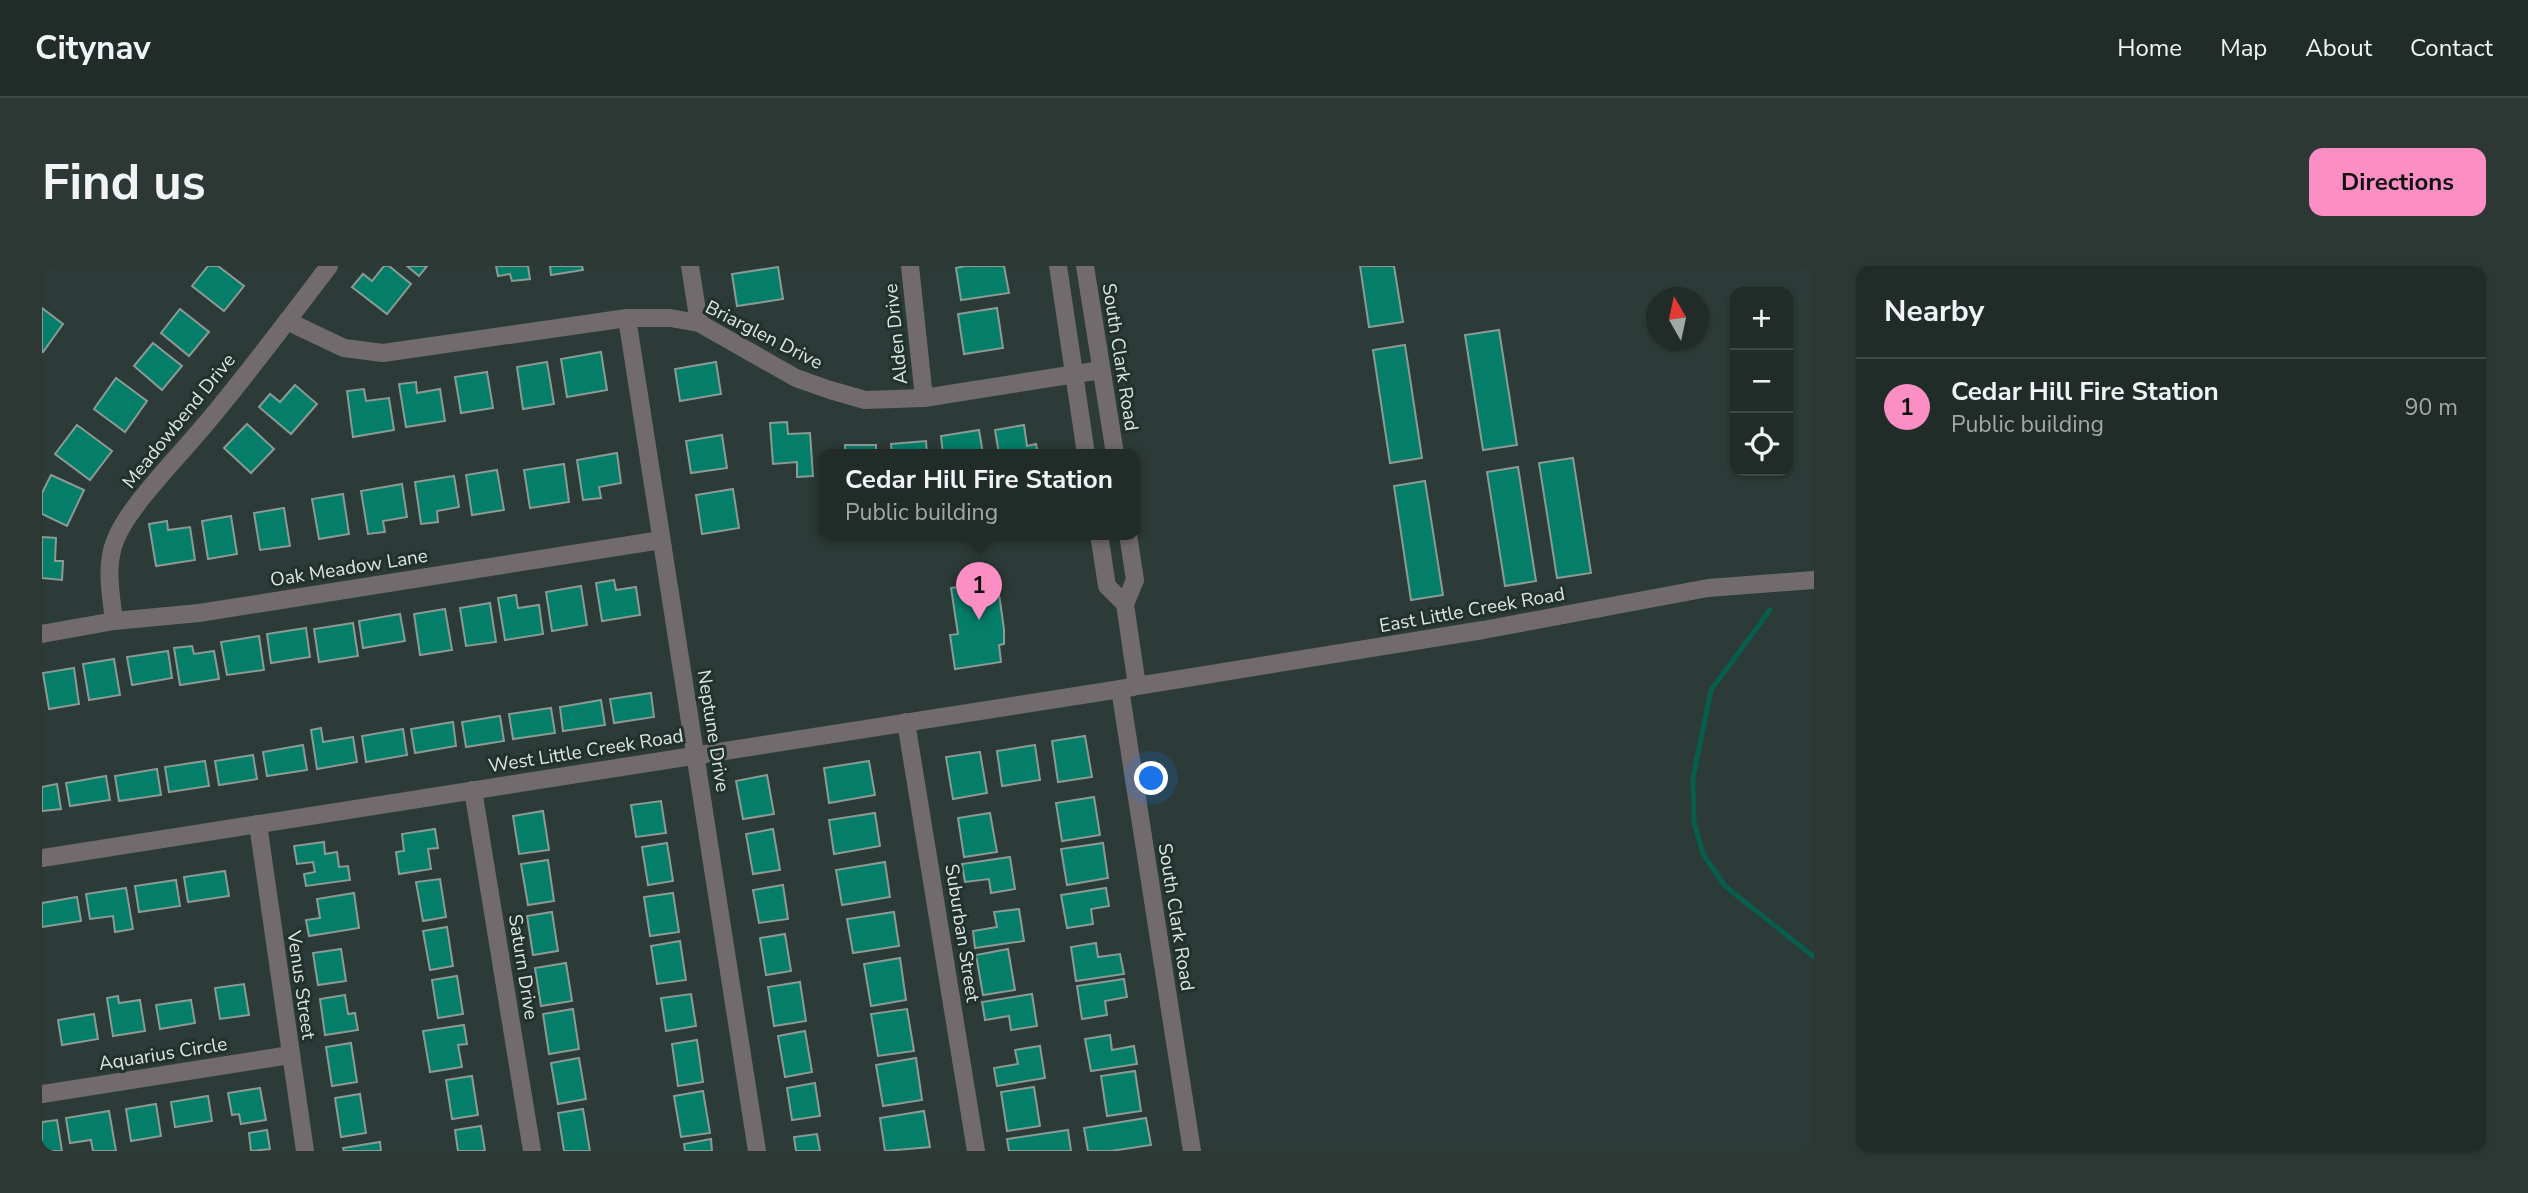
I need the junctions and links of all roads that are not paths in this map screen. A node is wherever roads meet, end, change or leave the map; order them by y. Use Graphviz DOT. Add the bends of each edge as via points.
graph roads {
  1 [pos="329,266"];
  2 [pos="690,266"];
  3 [pos="910,266"];
  4 [pos="1058,266"];
  5 [pos="1085,266"];
  6 [pos="627,318"];
  7 [pos="287,321"];
  8 [pos="699,323"];
  9 [pos="1101,370"];
  10 [pos="1073,375"];
  11 [pos="924,398"];
  12 [pos="1085,449"];
  13 [pos="1114,449"];
  14 [pos="661,540"];
  15 [pos="1100,540"];
  16 [pos="1129,540"];
  17 [pos="1814,580"];
  18 [pos="1125,604"];
  19 [pos="114,621"];
  20 [pos="42,634"];
  21 [pos="1128,688"];
  22 [pos="906,722"];
  23 [pos="695,755"];
  24 [pos="473,790"];
  25 [pos="258,824"];
  26 [pos="42,858"];
  27 [pos="290,1055"];
  28 [pos="42,1094"];
  29 [pos="305,1151"];
  30 [pos="532,1151"];
  31 [pos="757,1151"];
  32 [pos="976,1151"];
  33 [pos="1192,1151"];
  1 -- 7 [label="street, Meadowbend Drive"];
  2 -- 8 [label="street"];
  3 -- 11 [label="street, Alden Drive"];
  4 -- 10 [label="street"];
  5 -- 9 [label="street, South Clark Road"];
  6 -- 7 [label="street, Briarglen Drive" via="383,353 344,348"];
  6 -- 8 [label="street, Briarglen Drive"];
  6 -- 14 [label="street, Neptune Drive"];
  7 -- 19 [label="street, Meadowbend Drive" via="116,538 110,555"];
  8 -- 11 [label="street, Briarglen Drive" via="796,377 830,390 865,400"];
  9 -- 10 [label="street, Briarglen Drive"];
  9 -- 13 [label="street, South Clark Road"];
  10 -- 11 [label="street, Briarglen Drive"];
  10 -- 12 [label="street"];
  14 -- 19 [label="street, Oak Meadow Lane" via="199,613"];
  14 -- 23 [label="street, Neptune Drive"];
  15 -- 18 [label="street, South Clark Road" via="1107,586"];
  16 -- 18 [label="street, South Clark Road" via="1135,580"];
  17 -- 21 [label="street, East Little Creek Road" via="1708,588"];
  18 -- 21 [label="street, South Clark Road"];
  19 -- 20 [label="street, Oak Meadow Lane"];
  21 -- 22 [label="street, West Little Creek Road"];
  21 -- 33 [label="street, South Clark Road"];
  22 -- 23 [label="street, West Little Creek Road"];
  22 -- 32 [label="street, Suburban Street"];
  23 -- 24 [label="street, West Little Creek Road"];
  23 -- 31 [label="street, Neptune Drive"];
  24 -- 25 [label="street, West Little Creek Road"];
  24 -- 30 [label="street, Saturn Drive"];
  25 -- 26 [label="street, West Little Creek Road"];
  25 -- 27 [label="street, Venus Street"];
  27 -- 28 [label="street, Aquarius Circle"];
  27 -- 29 [label="street, Venus Street"];
}
